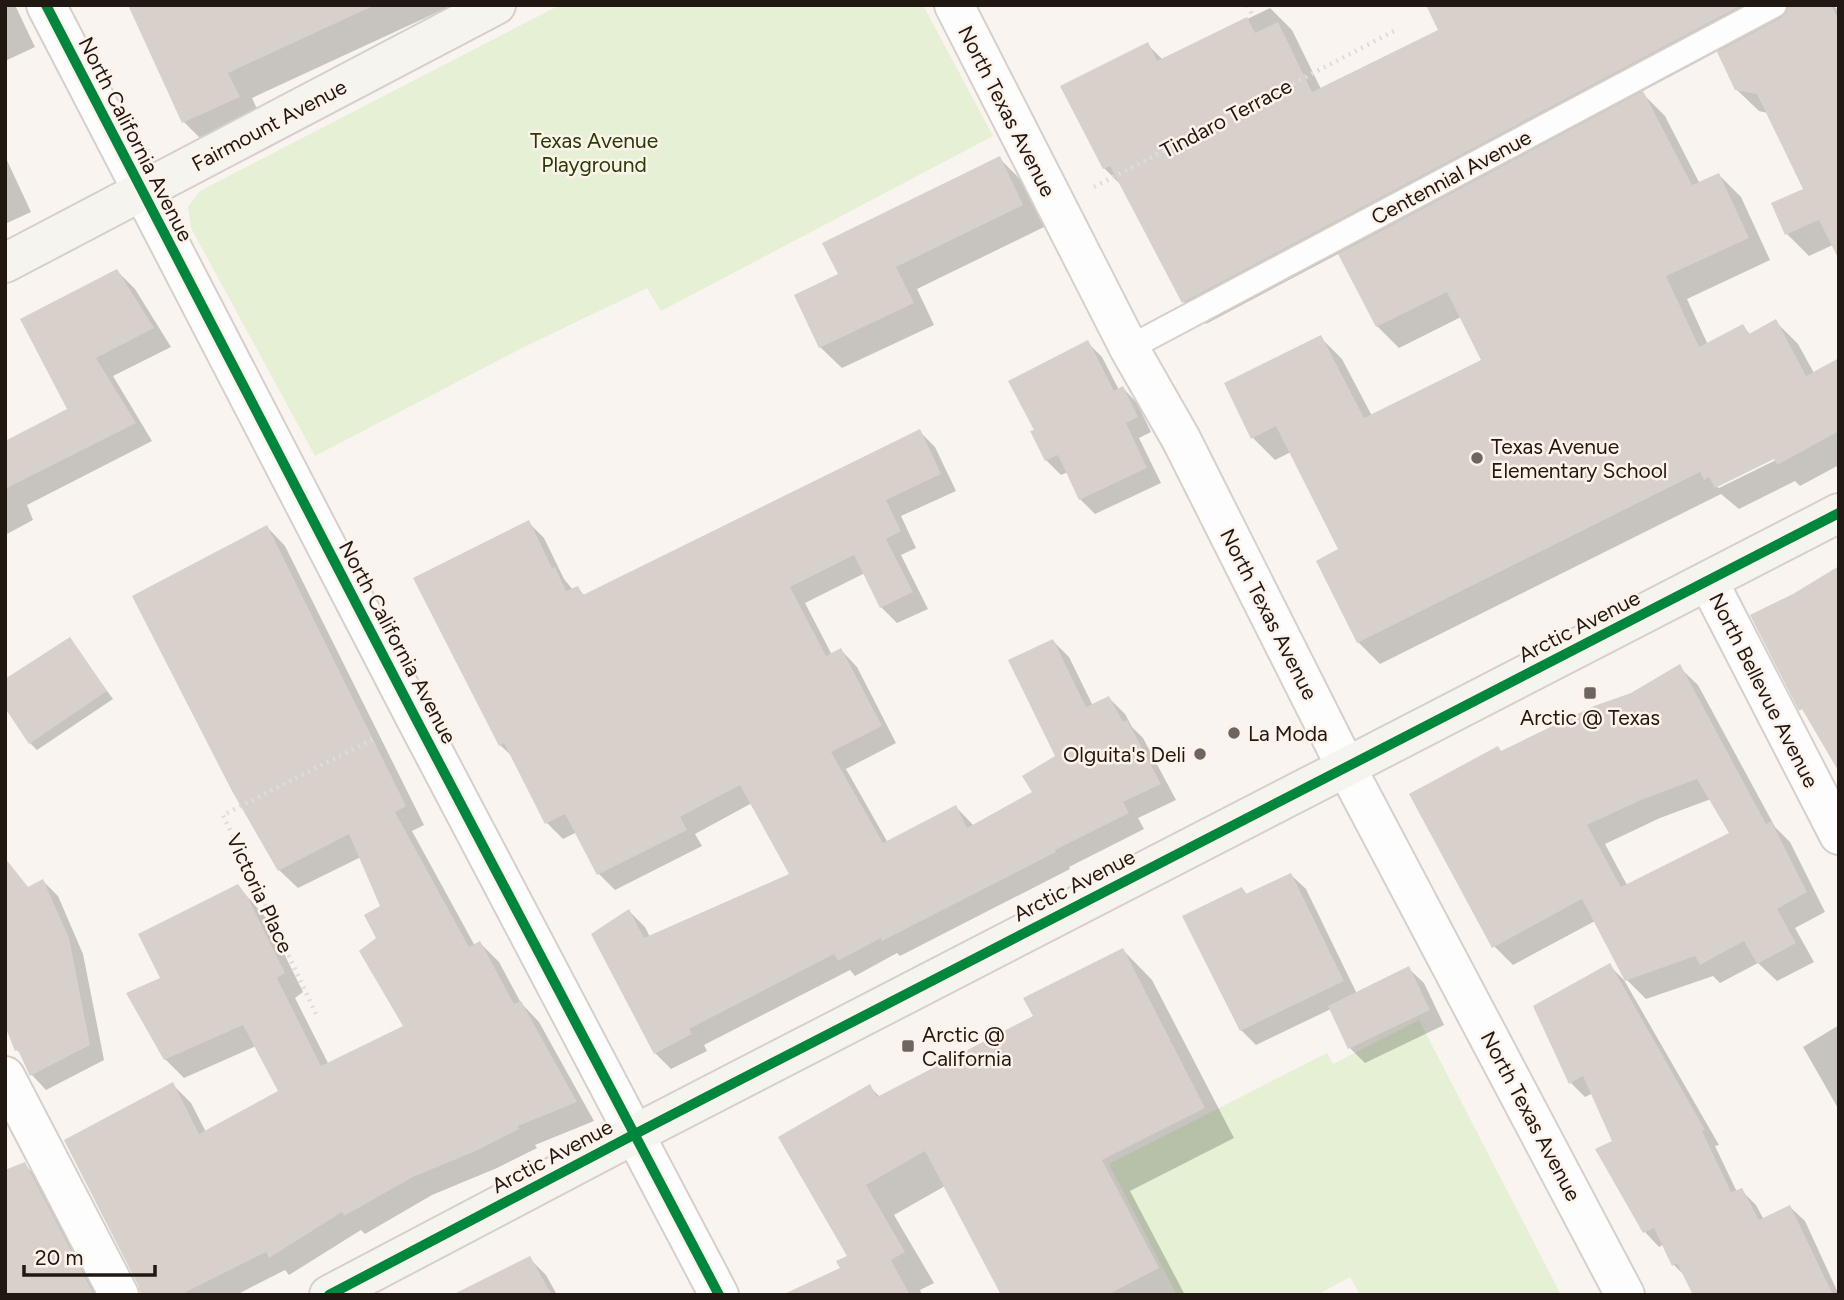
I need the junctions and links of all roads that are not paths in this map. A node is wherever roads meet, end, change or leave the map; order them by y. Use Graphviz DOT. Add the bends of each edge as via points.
graph roads {
  1 [pos="46,5"];
  2 [pos="496,5"];
  3 [pos="954,5"];
  4 [pos="1774,5"];
  5 [pos="142,192"];
  6 [pos="5,263"];
  7 [pos="1129,348"];
  8 [pos="1839,513"];
  9 [pos="1708,581"];
  10 [pos="1346,767"];
  11 [pos="1839,835"];
  12 [pos="5,1076"];
  13 [pos="635,1134"];
  14 [pos="335,1294"];
  15 [pos="119,1295"];
  16 [pos="719,1295"];
  17 [pos="1625,1295"];
  1 -- 5 [label="street, North California Avenue"];
  2 -- 5 [label="street, Fairmount Avenue"];
  3 -- 7 [label="street, North Texas Avenue"];
  4 -- 7 [label="lane, Centennial Avenue"];
  5 -- 6 [label="street, Fairmount Avenue"];
  5 -- 13 [label="street, North California Avenue"];
  7 -- 10 [label="street, North Texas Avenue" via="1181,439"];
  8 -- 9 [label="street, Arctic Avenue"];
  9 -- 10 [label="street, Arctic Avenue"];
  9 -- 11 [label="street, North Bellevue Avenue"];
  10 -- 13 [label="street, Arctic Avenue"];
  10 -- 17 [label="street, North Texas Avenue"];
  12 -- 15 [label="street"];
  13 -- 14 [label="street, Arctic Avenue"];
  13 -- 16 [label="street, North California Avenue"];
}
